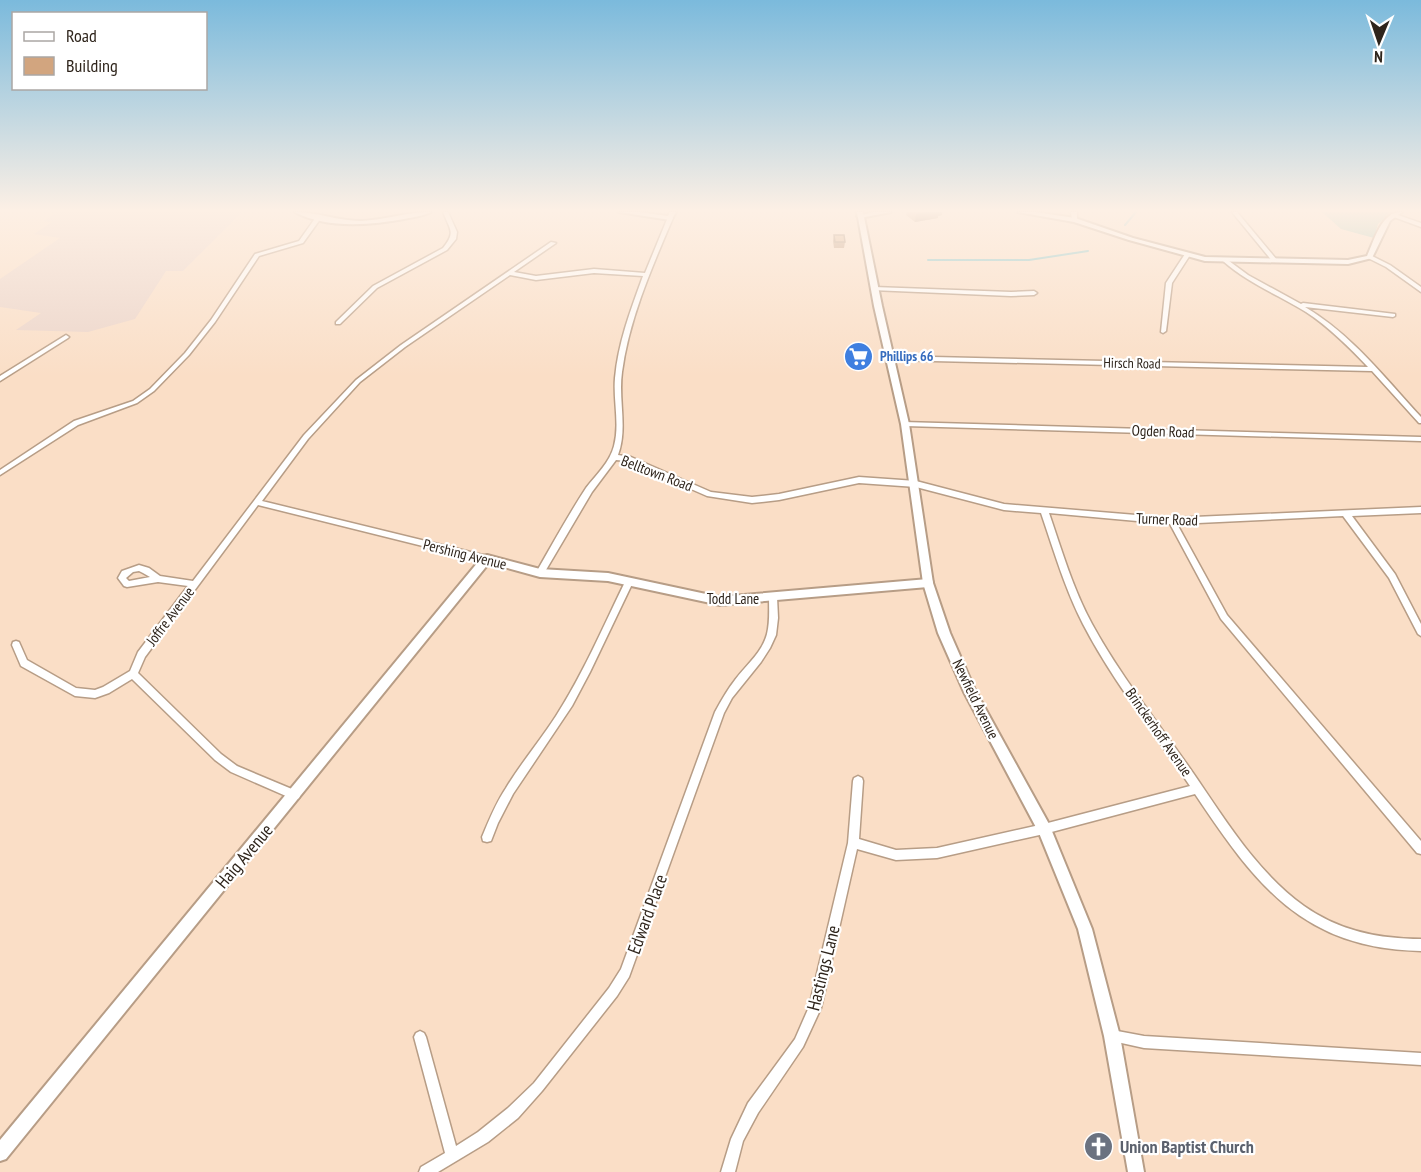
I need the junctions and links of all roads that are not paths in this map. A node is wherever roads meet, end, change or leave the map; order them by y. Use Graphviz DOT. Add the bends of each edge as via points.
graph roads {
  1 [pos="249,267"];
  2 [pos="415,267"];
  3 [pos="518,267"];
  4 [pos="650,267"];
  5 [pos="870,267"];
  6 [pos="1179,267"];
  7 [pos="1233,267"];
  8 [pos="1389,267"];
  9 [pos="509,273"];
  10 [pos="647,275"];
  11 [pos="874,289"];
  12 [pos="1421,290"];
  13 [pos="1034,293"];
  14 [pos="1300,305"];
  15 [pos="1393,315"];
  16 [pos="338,323"];
  17 [pos="1163,331"];
  18 [pos="66,337"];
  19 [pos="891,358"];
  20 [pos="1373,369"];
  21 [pos="0,379"];
  22 [pos="1421,422"];
  23 [pos="905,424"];
  24 [pos="1421,439"];
  25 [pos="614,457"];
  26 [pos="0,473"];
  27 [pos="916,484"];
  28 [pos="256,502"];
  29 [pos="1421,510"];
  30 [pos="1044,511"];
  31 [pos="1346,514"];
  32 [pos="1172,521"];
  33 [pos="487,559"];
  34 [pos="540,573"];
  35 [pos="158,579"];
  36 [pos="629,582"];
  37 [pos="928,583"];
  38 [pos="195,584"];
  39 [pos="773,597"];
  40 [pos="1421,632"];
  41 [pos="16,645"];
  42 [pos="133,674"];
  43 [pos="858,781"];
  44 [pos="1198,788"];
  45 [pos="295,795"];
  46 [pos="1044,829"];
  47 [pos="487,837"];
  48 [pos="853,843"];
  49 [pos="1421,849"];
  50 [pos="1421,945"];
  51 [pos="1112,1036"];
  52 [pos="420,1037"];
  53 [pos="1421,1059"];
  54 [pos="2,1147"];
  55 [pos="452,1156"];
  56 [pos="426,1172"];
  57 [pos="728,1172"];
  58 [pos="1136,1172"];
  1 -- 26 [label="street" via="197,340 144,396 76,423"];
  2 -- 16 [label="street" via="375,287"];
  3 -- 9 [label="street, Joffre Avenue"];
  4 -- 10 [label="street, Belltown Road"];
  5 -- 11 [label="street, Newfield Avenue"];
  6 -- 17 [label="street" via="1169,283"];
  7 -- 14 [label="street"];
  8 -- 12 [label="street"];
  9 -- 10 [label="street" via="536,278 594,271"];
  9 -- 28 [label="street, Joffre Avenue" via="376,365 323,417"];
  10 -- 25 [label="street, Belltown Road" via="619,370 619,441"];
  11 -- 13 [label="street"];
  11 -- 19 [label="street, Newfield Avenue"];
  14 -- 15 [label="street"];
  14 -- 20 [label="street" via="1338,334"];
  18 -- 21 [label="street"];
  19 -- 20 [label="street, Hirsch Road"];
  19 -- 23 [label="street, Newfield Avenue"];
  20 -- 22 [label="street"];
  23 -- 24 [label="street, Ogden Road"];
  23 -- 27 [label="street, Newfield Avenue"];
  25 -- 27 [label="street, Belltown Road" via="628,459 710,494 737,499 779,497 852,481"];
  25 -- 34 [label="street" via="589,490"];
  27 -- 30 [label="street, Turner Road" via="1004,507"];
  27 -- 37 [label="street, Newfield Avenue"];
  28 -- 33 [label="street, Pershing Avenue"];
  28 -- 38 [label="street, Joffre Avenue"];
  29 -- 31 [label="street, Turner Road"];
  30 -- 32 [label="street, Turner Road"];
  30 -- 44 [label="street, Brinckerhoff Avenue" via="1070,588 1089,627"];
  31 -- 32 [label="street, Turner Road"];
  31 -- 40 [label="street" via="1392,576"];
  32 -- 49 [label="street" via="1224,618"];
  33 -- 34 [label="street, Pershing Avenue"];
  33 -- 45 [label="street, Haig Avenue"];
  34 -- 36 [label="street, Todd Lane"];
  35 -- 38 [label="street"];
  36 -- 39 [label="street, Todd Lane" via="720,601"];
  36 -- 47 [label="street" via="560,718 497,810"];
  37 -- 39 [label="street, Todd Lane"];
  37 -- 46 [label="street, Newfield Avenue" via="970,692"];
  38 -- 42 [label="street, Joffre Avenue" via="141,655"];
  39 -- 55 [label="street, Edward Place" via="774,633 761,656 728,693 625,973 538,1088 483,1137"];
  41 -- 42 [label="street" via="24,663 75,692 95,694"];
  42 -- 45 [label="street" via="234,769"];
  43 -- 48 [label="street, Hastings Lane"];
  44 -- 46 [label="street"];
  44 -- 50 [label="street, Brinckerhoff Avenue" via="1262,875 1284,897 1320,922 1362,939"];
  45 -- 54 [label="street, Haig Avenue"];
  46 -- 48 [label="street" via="919,856 896,855"];
  46 -- 51 [label="street, Newfield Avenue" via="1085,929"];
  48 -- 57 [label="street, Hastings Lane" via="815,1008 799,1043 753,1108 737,1139"];
  51 -- 53 [label="street" via="1144,1042"];
  51 -- 58 [label="street, Newfield Avenue"];
  52 -- 55 [label="street"];
  55 -- 56 [label="street, Edward Place"];
}
